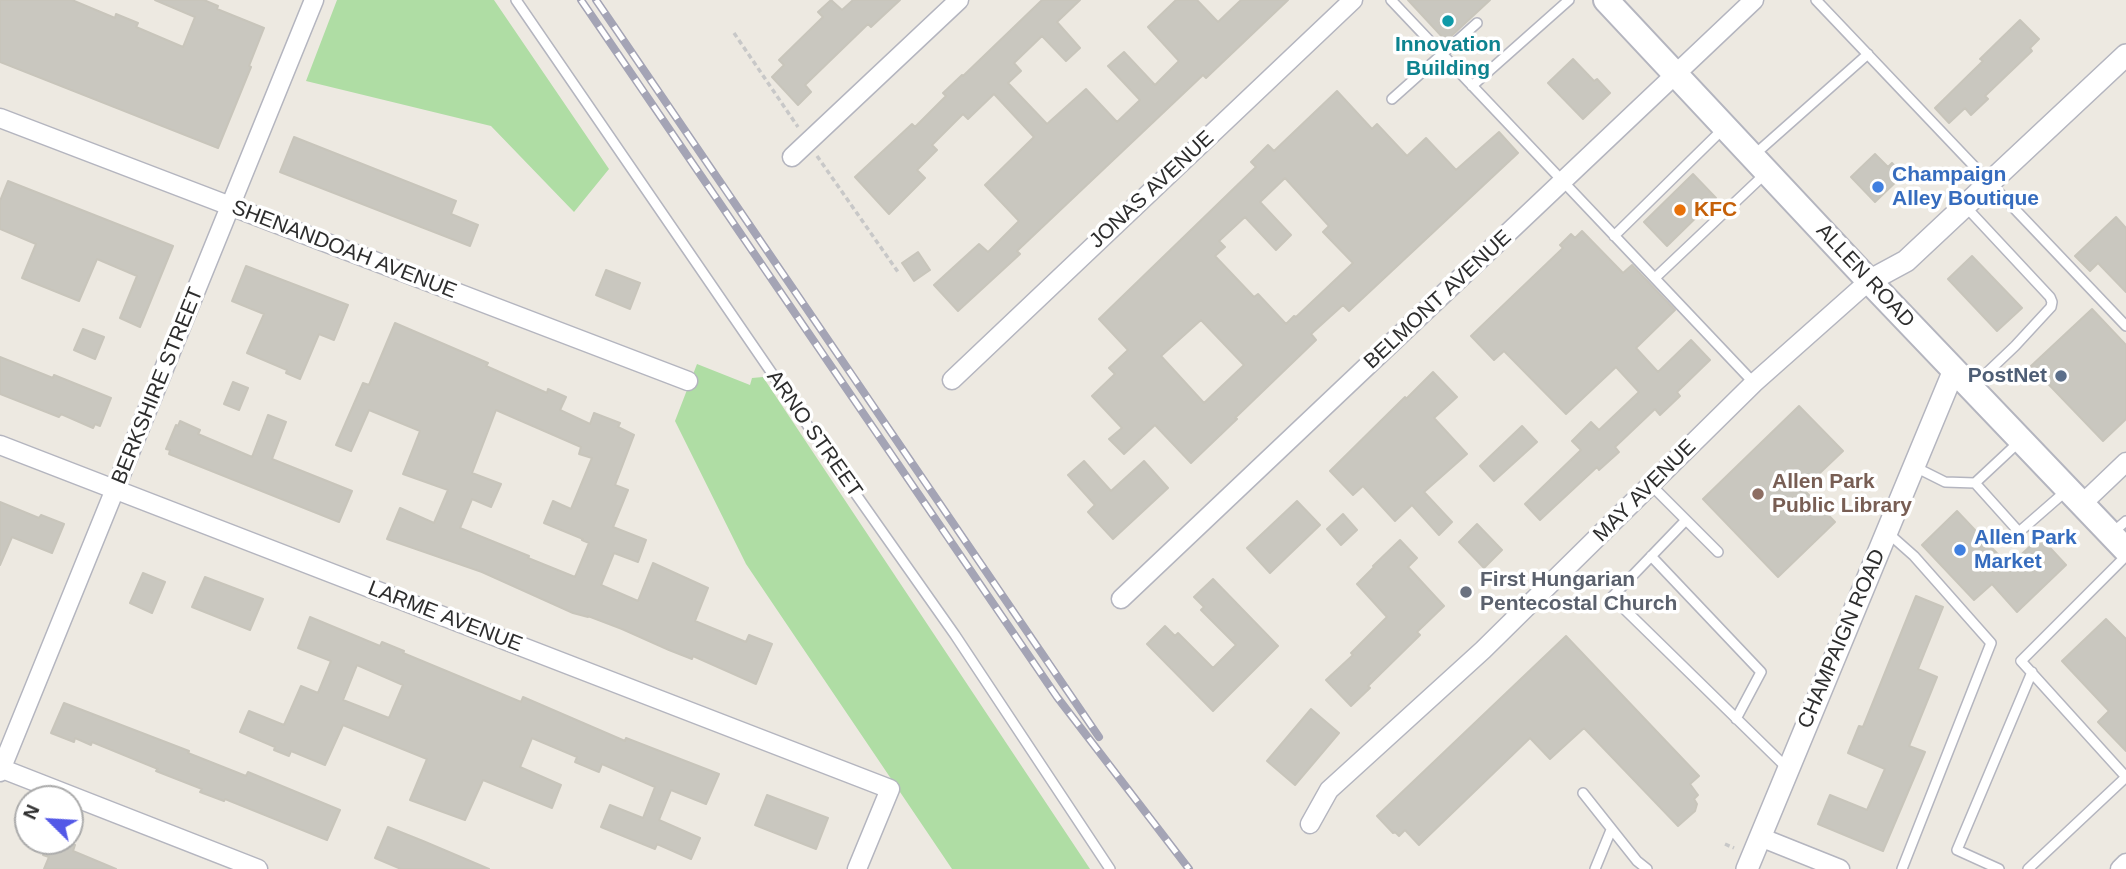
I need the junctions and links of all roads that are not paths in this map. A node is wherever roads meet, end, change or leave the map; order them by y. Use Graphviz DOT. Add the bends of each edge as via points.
graph roads {
  1 [pos="314,0"];
  2 [pos="516,0"];
  3 [pos="959,0"];
  4 [pos="1353,0"];
  5 [pos="1391,0"];
  6 [pos="1569,0"];
  7 [pos="1606,0"];
  8 [pos="1754,0"];
  9 [pos="1816,0"];
  10 [pos="1477,23"];
  11 [pos="1443,53"];
  12 [pos="1868,54"];
  13 [pos="2126,55"];
  14 [pos="1676,75"];
  15 [pos="1472,86"];
  16 [pos="1392,99"];
  17 [pos="0,118"];
  18 [pos="1725,127"];
  19 [pos="792,157"];
  20 [pos="1760,164"];
  21 [pos="1563,182"];
  22 [pos="1989,182"];
  23 [pos="1965,205"];
  24 [pos="230,207"];
  25 [pos="1614,236"];
  26 [pos="1655,278"];
  27 [pos="1869,281"];
  28 [pos="2126,326"];
  29 [pos="1954,370"];
  30 [pos="952,380"];
  31 [pos="688,382"];
  32 [pos="1754,383"];
  33 [pos="1972,388"];
  34 [pos="2021,440"];
  35 [pos="0,445"];
  36 [pos="2126,462"];
  37 [pos="1914,466"];
  38 [pos="1975,483"];
  39 [pos="1651,485"];
  40 [pos="116,491"];
  41 [pos="2075,497"];
  42 [pos="1686,520"];
  43 [pos="1887,531"];
  44 [pos="2121,535"];
  45 [pos="1718,552"];
  46 [pos="1651,556"];
  47 [pos="2126,556"];
  48 [pos="1121,599"];
  49 [pos="2032,672"];
  50 [pos="1735,719"];
  51 [pos="1788,769"];
  52 [pos="0,770"];
  53 [pos="2126,777"];
  54 [pos="1583,793"];
  55 [pos="1310,824"];
  56 [pos="1611,830"];
  57 [pos="1760,837"];
  58 [pos="2126,863"];
  59 [pos="258,869"];
  60 [pos="857,869"];
  61 [pos="1110,869"];
  62 [pos="1595,869"];
  63 [pos="1647,869"];
  64 [pos="1747,869"];
  65 [pos="1840,869"];
  66 [pos="1902,869"];
  67 [pos="1999,869"];
  68 [pos="2028,869"];
  69 [pos="2120,869"];
  1 -- 24 [label="street, BERKSHIRE STREET"];
  2 -- 61 [label="lane, ARNO STREET" via="955,635"];
  3 -- 19 [label="street"];
  4 -- 30 [label="street, JONAS AVENUE"];
  5 -- 11 [label="lane"];
  6 -- 15 [label="lane"];
  7 -- 14 [label="main road, ALLEN ROAD"];
  8 -- 14 [label="street, BELMONT AVENUE"];
  9 -- 12 [label="lane"];
  10 -- 11 [label="lane"];
  11 -- 15 [label="lane"];
  11 -- 16 [label="lane"];
  12 -- 20 [label="lane"];
  12 -- 22 [label="lane"];
  13 -- 22 [label="street"];
  14 -- 18 [label="main road, ALLEN ROAD"];
  14 -- 21 [label="street, BELMONT AVENUE"];
  15 -- 21 [label="lane"];
  17 -- 24 [label="street, SHENANDOAH AVENUE"];
  18 -- 20 [label="main road, ALLEN ROAD"];
  18 -- 25 [label="lane"];
  20 -- 26 [label="lane"];
  20 -- 27 [label="main road, ALLEN ROAD"];
  21 -- 25 [label="lane"];
  21 -- 48 [label="street, BELMONT AVENUE"];
  22 -- 23 [label="street"];
  22 -- 28 [label="lane"];
  23 -- 27 [label="street" via="1906,261"];
  23 -- 33 [label="lane" via="2052,302"];
  24 -- 31 [label="street, SHENANDOAH AVENUE"];
  24 -- 40 [label="street, BERKSHIRE STREET"];
  25 -- 26 [label="lane"];
  26 -- 32 [label="lane"];
  27 -- 29 [label="main road, ALLEN ROAD"];
  27 -- 32 [label="street, MAY AVENUE"];
  29 -- 33 [label="main road, ALLEN ROAD"];
  29 -- 37 [label="street, CHAMPAIGN ROAD"];
  32 -- 39 [label="street, MAY AVENUE"];
  33 -- 34 [label="main road, ALLEN ROAD"];
  34 -- 38 [label="lane"];
  34 -- 41 [label="main road, ALLEN ROAD"];
  35 -- 40 [label="street, LARME AVENUE"];
  36 -- 41 [label="street"];
  37 -- 38 [label="lane" via="1945,482"];
  37 -- 43 [label="street, CHAMPAIGN ROAD"];
  38 -- 41 [label="lane" via="2019,533"];
  39 -- 42 [label="lane"];
  39 -- 55 [label="street, MAY AVENUE" via="1483,650 1329,790"];
  40 -- 52 [label="street, BERKSHIRE STREET"];
  40 -- 60 [label="street, LARME AVENUE" via="890,789"];
  41 -- 44 [label="main road, ALLEN ROAD"];
  42 -- 45 [label="lane"];
  42 -- 46 [label="lane"];
  43 -- 51 [label="street, CHAMPAIGN ROAD"];
  43 -- 66 [label="lane" via="1991,643"];
  46 -- 50 [label="lane" via="1761,672"];
  46 -- 50 [label="lane" via="1612,597"];
  47 -- 49 [label="lane" via="2021,661"];
  49 -- 53 [label="lane"];
  49 -- 67 [label="lane" via="1957,850"];
  50 -- 51 [label="lane"];
  51 -- 57 [label="street, CHAMPAIGN ROAD"];
  52 -- 59 [label="street"];
  53 -- 68 [label="lane"];
  54 -- 56 [label="lane"];
  56 -- 62 [label="lane"];
  56 -- 63 [label="lane"];
  57 -- 64 [label="street, CHAMPAIGN ROAD"];
  57 -- 65 [label="street"];
  58 -- 69 [label="street"];
}
